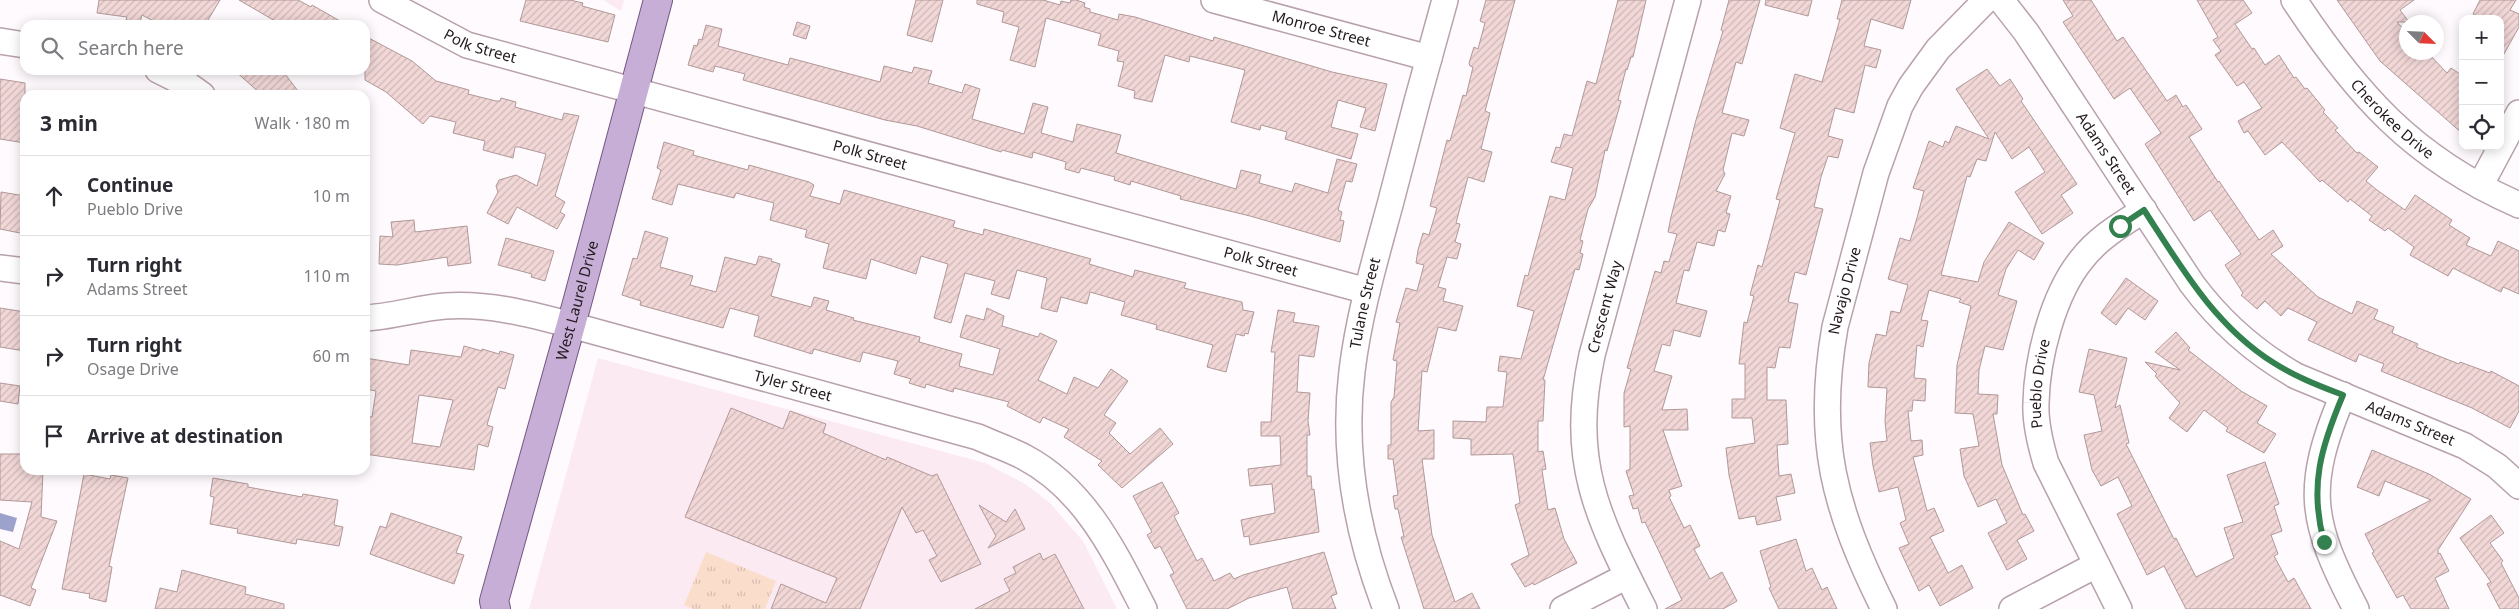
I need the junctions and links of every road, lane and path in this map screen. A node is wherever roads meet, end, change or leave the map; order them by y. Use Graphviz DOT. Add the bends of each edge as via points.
graph roads {
  1 [pos="382,0"];
  2 [pos="658,0"];
  3 [pos="1214,0"];
  4 [pos="1445,0"];
  5 [pos="1688,0"];
  6 [pos="1986,0"];
  7 [pos="2001,0"];
  8 [pos="2294,0"];
  9 [pos="0,41"];
  10 [pos="20,44"];
  11 [pos="1429,58"];
  12 [pos="168,75"];
  13 [pos="195,90"];
  14 [pos="633,91"];
  15 [pos="2519,113"];
  16 [pos="2480,186"];
  17 [pos="2519,205"];
  18 [pos="2144,210"];
  19 [pos="0,268"];
  20 [pos="20,271"];
  21 [pos="1367,291"];
  22 [pos="370,317"];
  23 [pos="571,325"];
  24 [pos="2343,395"];
  25 [pos="2519,486"];
  26 [pos="2096,565"];
  27 [pos="1627,576"];
  28 [pos="491,606"];
  29 [pos="1144,609"];
  30 [pos="1386,609"];
  31 [pos="1562,609"];
  32 [pos="1644,609"];
  33 [pos="1884,609"];
  34 [pos="2012,609"];
  35 [pos="2119,609"];
  36 [pos="2356,609"];
  1 -- 14 [label="street, Polk Street" via="467,45"];
  2 -- 14 [label="main road, West Laurel Drive"];
  3 -- 11 [label="street, Monroe Street"];
  4 -- 11 [label="street, Tulane Street"];
  5 -- 27 [label="street, Crescent Way" via="1592,355 1584,405 1584,452 1590,487 1604,528"];
  6 -- 33 [label="street, Navajo Drive" via="1938,49 1900,106 1876,173 1833,335 1826,398 1832,474 1855,551"];
  7 -- 18 [label="street, Adams Street"];
  8 -- 16 [label="street, Cherokee Drive" via="2336,61 2375,106 2430,154"];
  9 -- 10 [label="street"];
  11 -- 21 [label="street, Tulane Street"];
  12 -- 13 [label="street"];
  14 -- 21 [label="street, Polk Street"];
  14 -- 23 [label="main road, West Laurel Drive"];
  15 -- 16 [label="street"];
  16 -- 17 [label="street, Cherokee Drive"];
  18 -- 24 [label="street, Adams Street" via="2203,298 2239,338 2296,376"];
  18 -- 26 [label="street, Pueblo Drive" via="2100,241 2073,272 2054,313 2037,384 2037,424 2046,462"];
  19 -- 20 [label="street"];
  21 -- 30 [label="street, Tulane Street" via="1351,373 1350,456 1357,513"];
  22 -- 23 [label="street, Tyler Street" via="473,305"];
  23 -- 28 [label="main road, West Laurel Drive"];
  23 -- 29 [label="street, Tyler Street" via="978,437 1025,458 1059,482 1097,524"];
  24 -- 25 [label="street, Adams Street" via="2465,446 2497,466"];
  24 -- 36 [label="street" via="2322,450 2317,504 2329,555"];
  26 -- 34 [label="street"];
  26 -- 35 [label="street, Pueblo Drive"];
  27 -- 31 [label="street"];
  27 -- 32 [label="street, Crescent Way"];
}
